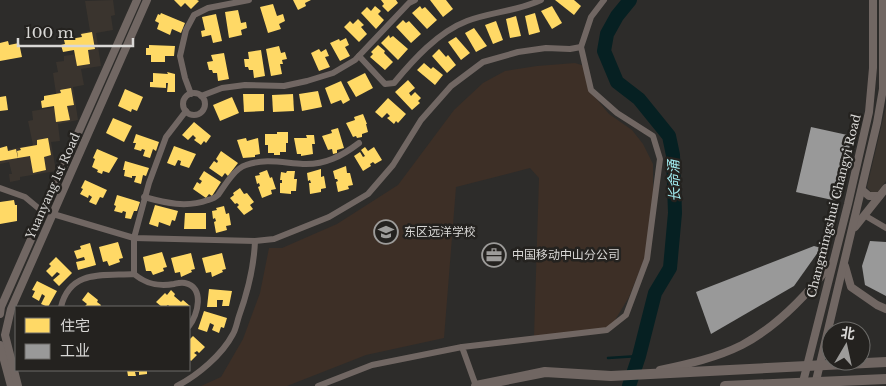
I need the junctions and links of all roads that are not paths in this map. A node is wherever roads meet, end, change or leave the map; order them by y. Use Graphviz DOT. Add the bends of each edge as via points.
graph roads {
  1 [pos="137,0"];
  2 [pos="147,0"];
  3 [pos="249,0"];
  4 [pos="415,0"];
  5 [pos="541,0"];
  6 [pos="604,0"];
  7 [pos="883,0"];
  8 [pos="873,4"];
  9 [pos="884,10"];
  10 [pos="582,47"];
  11 [pos="359,56"];
  12 [pos="191,94"];
  13 [pos="201,96"];
  14 [pos="186,112"];
  15 [pos="360,143"];
  16 [pos="0,188"];
  17 [pos="886,188"];
  18 [pos="862,190"];
  19 [pos="879,196"];
  20 [pos="144,197"];
  21 [pos="44,212"];
  22 [pos="53,214"];
  23 [pos="864,216"];
  24 [pos="886,228"];
  25 [pos="852,231"];
  26 [pos="134,238"];
  27 [pos="255,241"];
  28 [pos="833,261"];
  29 [pos="844,264"];
  30 [pos="134,274"];
  31 [pos="61,306"];
  32 [pos="886,309"];
  33 [pos="0,314"];
  34 [pos="190,324"];
  35 [pos="0,345"];
  36 [pos="462,347"];
  37 [pos="886,362"];
  38 [pos="648,373"];
  39 [pos="886,379"];
  40 [pos="11,386"];
  41 [pos="18,386"];
  42 [pos="177,386"];
  43 [pos="318,386"];
  44 [pos="476,386"];
  45 [pos="725,386"];
  46 [pos="802,386"];
  47 [pos="814,386"];
  1 -- 21 [label="street, Yuanyang 1st Road"];
  2 -- 22 [label="street, Yuanyang 1st Road"];
  3 -- 12 [label="street" via="208,8 194,15 186,30 180,56"];
  4 -- 11 [label="street"];
  5 -- 11 [label="street" via="529,6 466,21 436,40 394,83 384,84"];
  6 -- 10 [label="street" via="591,17"];
  7 -- 9 [label="street, Changmingshui Changyi Road"];
  8 -- 9 [label="street"];
  8 -- 28 [label="street, Changmingshui Changyi Road" via="869,112"];
  9 -- 18 [label="street, Changmingshui Changyi Road" via="883,89"];
  10 -- 27 [label="street" via="518,52 483,62 452,86 421,120 393,165 368,194 329,217 274,239"];
  10 -- 36 [label="street" via="592,90 617,112 654,136 660,159 648,258 626,315 607,330"];
  11 -- 13 [label="street" via="333,73 308,81 284,86 222,88"];
  12 -- 13 [label="street"];
  12 -- 14 [label="street" via="184,101"];
  13 -- 14 [label="street" via="205,102 202,112 196,115"];
  14 -- 20 [label="street" via="166,137"];
  15 -- 20 [label="street" via="342,156 325,162 305,164 272,160 245,165 225,182 216,197 197,204 172,204"];
  16 -- 21 [label="street" via="25,197"];
  17 -- 19 [label="street"];
  18 -- 19 [label="street" via="869,196"];
  18 -- 25 [label="street, Changmingshui Changyi Road"];
  19 -- 23 [label="street"];
  20 -- 26 [label="street"];
  21 -- 33 [label="street, Yuanyang 1st Road"];
  22 -- 26 [label="street"];
  22 -- 41 [label="street, Yuanyang 1st Road" via="11,309 5,335"];
  23 -- 24 [label="street"];
  23 -- 25 [label="street"];
  25 -- 29 [label="street, Changmingshui Changyi Road"];
  26 -- 27 [label="street"];
  26 -- 30 [label="street"];
  27 -- 42 [label="street" via="248,290 233,334 211,362"];
  28 -- 38 [label="street" via="812,289 780,320 742,345 701,360"];
  28 -- 46 [label="street, Changmingshui Changyi Road"];
  29 -- 32 [label="street" via="851,286"];
  29 -- 47 [label="street, Changmingshui Changyi Road"];
  30 -- 31 [label="street" via="88,277 75,284 63,298"];
  30 -- 34 [label="street" via="156,286 183,282 192,285 197,291 198,306"];
  35 -- 40 [label="street"];
  36 -- 43 [label="street" via="372,365"];
  36 -- 44 [label="street"];
  37 -- 38 [label="highway"];
  38 -- 44 [label="highway" via="611,376 545,372"];
  39 -- 45 [label="highway"];
}
